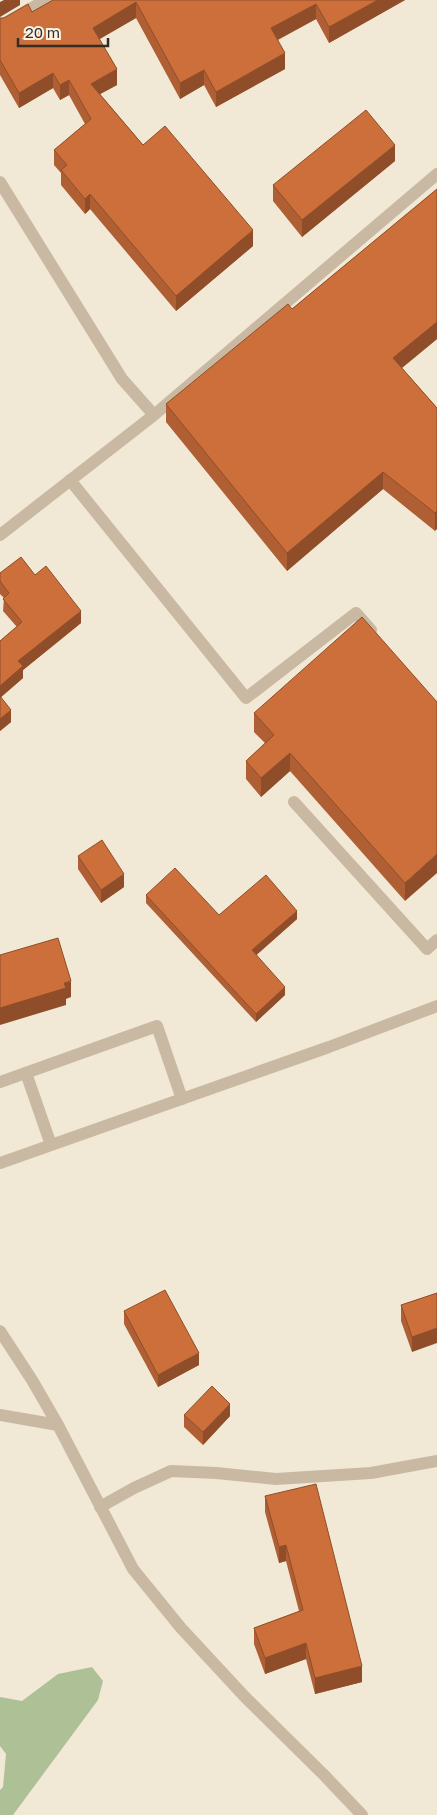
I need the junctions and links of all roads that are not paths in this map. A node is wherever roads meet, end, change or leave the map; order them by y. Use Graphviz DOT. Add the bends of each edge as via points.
graph roads {
  1 [pos="46,0"];
  2 [pos="0,26"];
  3 [pos="437,174"];
  4 [pos="0,182"];
  5 [pos="154,415"];
  6 [pos="70,480"];
  7 [pos="0,535"];
  8 [pos="381,641"];
  9 [pos="294,802"];
  10 [pos="437,940"];
  11 [pos="437,1006"];
  12 [pos="26,1073"];
  13 [pos="0,1082"];
  14 [pos="182,1099"];
  15 [pos="51,1144"];
  16 [pos="0,1163"];
  17 [pos="0,1331"];
  18 [pos="0,1415"];
  19 [pos="58,1425"];
  20 [pos="437,1461"];
  21 [pos="100,1507"];
  22 [pos="362,1815"];
  1 -- 2 [label="street"];
  3 -- 5 [label="street"];
  4 -- 5 [label="street" via="122,379"];
  5 -- 6 [label="street"];
  6 -- 7 [label="street"];
  6 -- 8 [label="street" via="246,698 356,613"];
  9 -- 10 [label="street" via="427,949"];
  11 -- 14 [label="street"];
  12 -- 13 [label="street"];
  12 -- 14 [label="street" via="157,1026"];
  12 -- 15 [label="street"];
  14 -- 15 [label="street"];
  15 -- 16 [label="street"];
  17 -- 19 [label="street"];
  18 -- 19 [label="street"];
  19 -- 21 [label="street"];
  20 -- 21 [label="street" via="371,1474 276,1479 171,1471"];
  21 -- 22 [label="street" via="133,1569 181,1628"];
}
